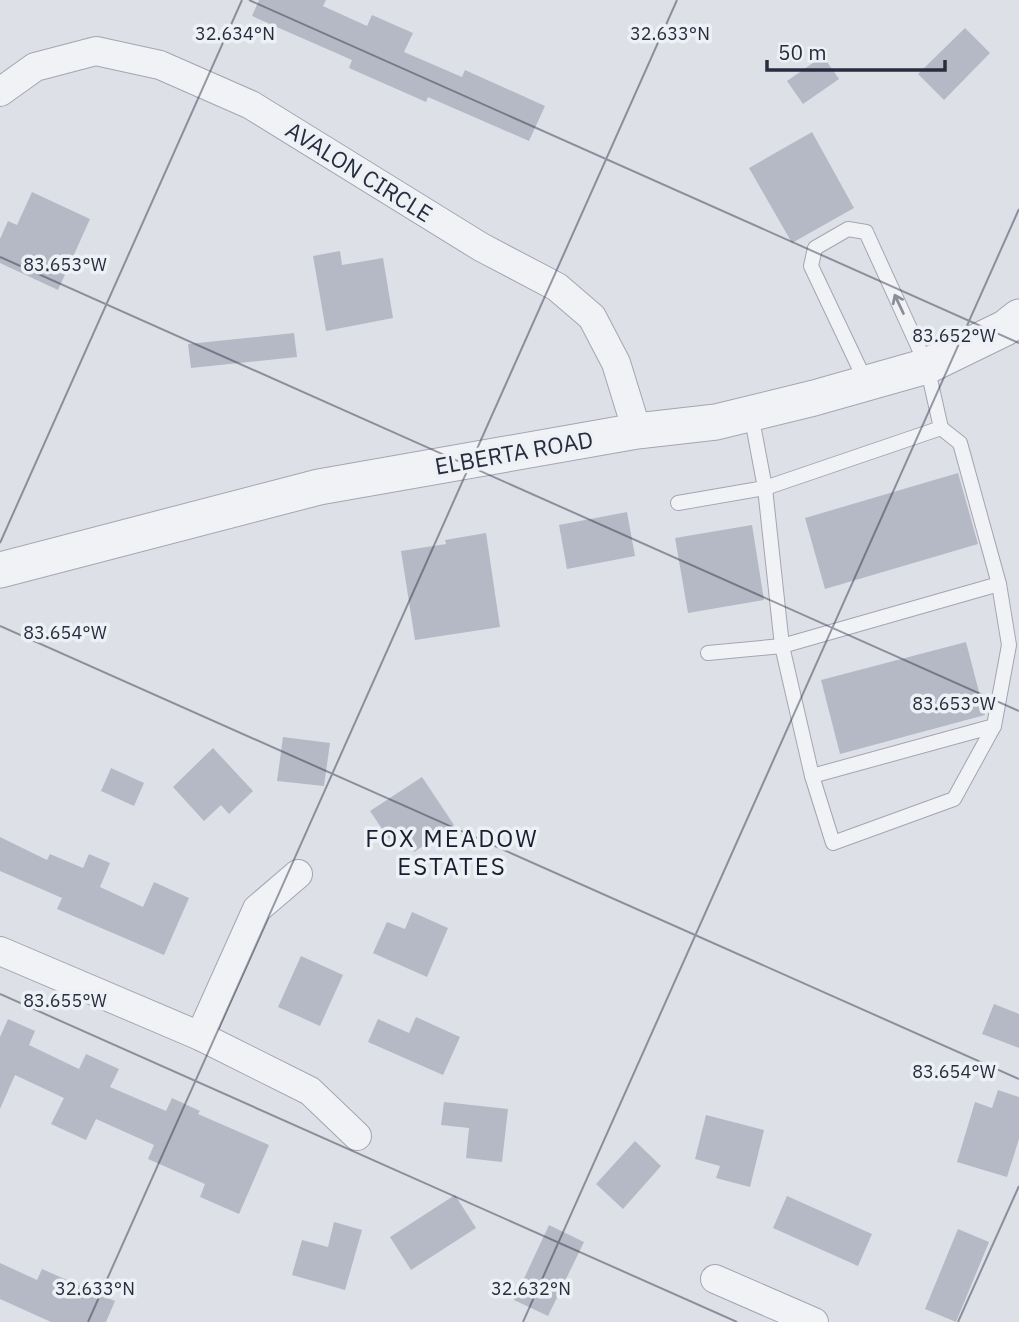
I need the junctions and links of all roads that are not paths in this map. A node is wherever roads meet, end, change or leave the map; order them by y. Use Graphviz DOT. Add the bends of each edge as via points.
graph roads {
  1 [pos="0,92"];
  2 [pos="1019,317"];
  3 [pos="927,366"];
  4 [pos="866,383"];
  5 [pos="751,414"];
  6 [pos="941,428"];
  7 [pos="637,431"];
  8 [pos="765,488"];
  9 [pos="678,503"];
  10 [pos="0,570"];
  11 [pos="999,584"];
  12 [pos="782,646"];
  13 [pos="708,653"];
  14 [pos="993,726"];
  15 [pos="812,776"];
  16 [pos="298,874"];
  17 [pos="0,951"];
  18 [pos="200,1036"];
  19 [pos="357,1136"];
  20 [pos="715,1279"];
  21 [pos="814,1322"];
  1 -- 7 [label="street, AVALON CIRCLE" via="35,67 96,51 160,65 251,105 481,247 558,287 592,317 616,363"];
  2 -- 3 [label="street, ELBERTA ROAD"];
  3 -- 4 [label="street, ELBERTA ROAD"];
  3 -- 4 [label="lane, one-way" via="866,232 848,229 815,248 811,266"];
  3 -- 6 [label="lane"];
  4 -- 5 [label="street, ELBERTA ROAD"];
  5 -- 7 [label="street, ELBERTA ROAD"];
  5 -- 8 [label="lane"];
  6 -- 8 [label="lane"];
  6 -- 11 [label="lane" via="960,443"];
  7 -- 10 [label="street, ELBERTA ROAD" via="319,487"];
  8 -- 9 [label="lane"];
  8 -- 12 [label="lane"];
  11 -- 12 [label="lane"];
  11 -- 14 [label="lane" via="1009,645"];
  12 -- 13 [label="lane"];
  12 -- 15 [label="lane"];
  14 -- 15 [label="lane"];
  14 -- 15 [label="lane" via="954,799 833,844"];
  16 -- 18 [label="street" via="257,909"];
  17 -- 18 [label="street"];
  18 -- 19 [label="street" via="310,1091"];
  20 -- 21 [label="street"];
}
